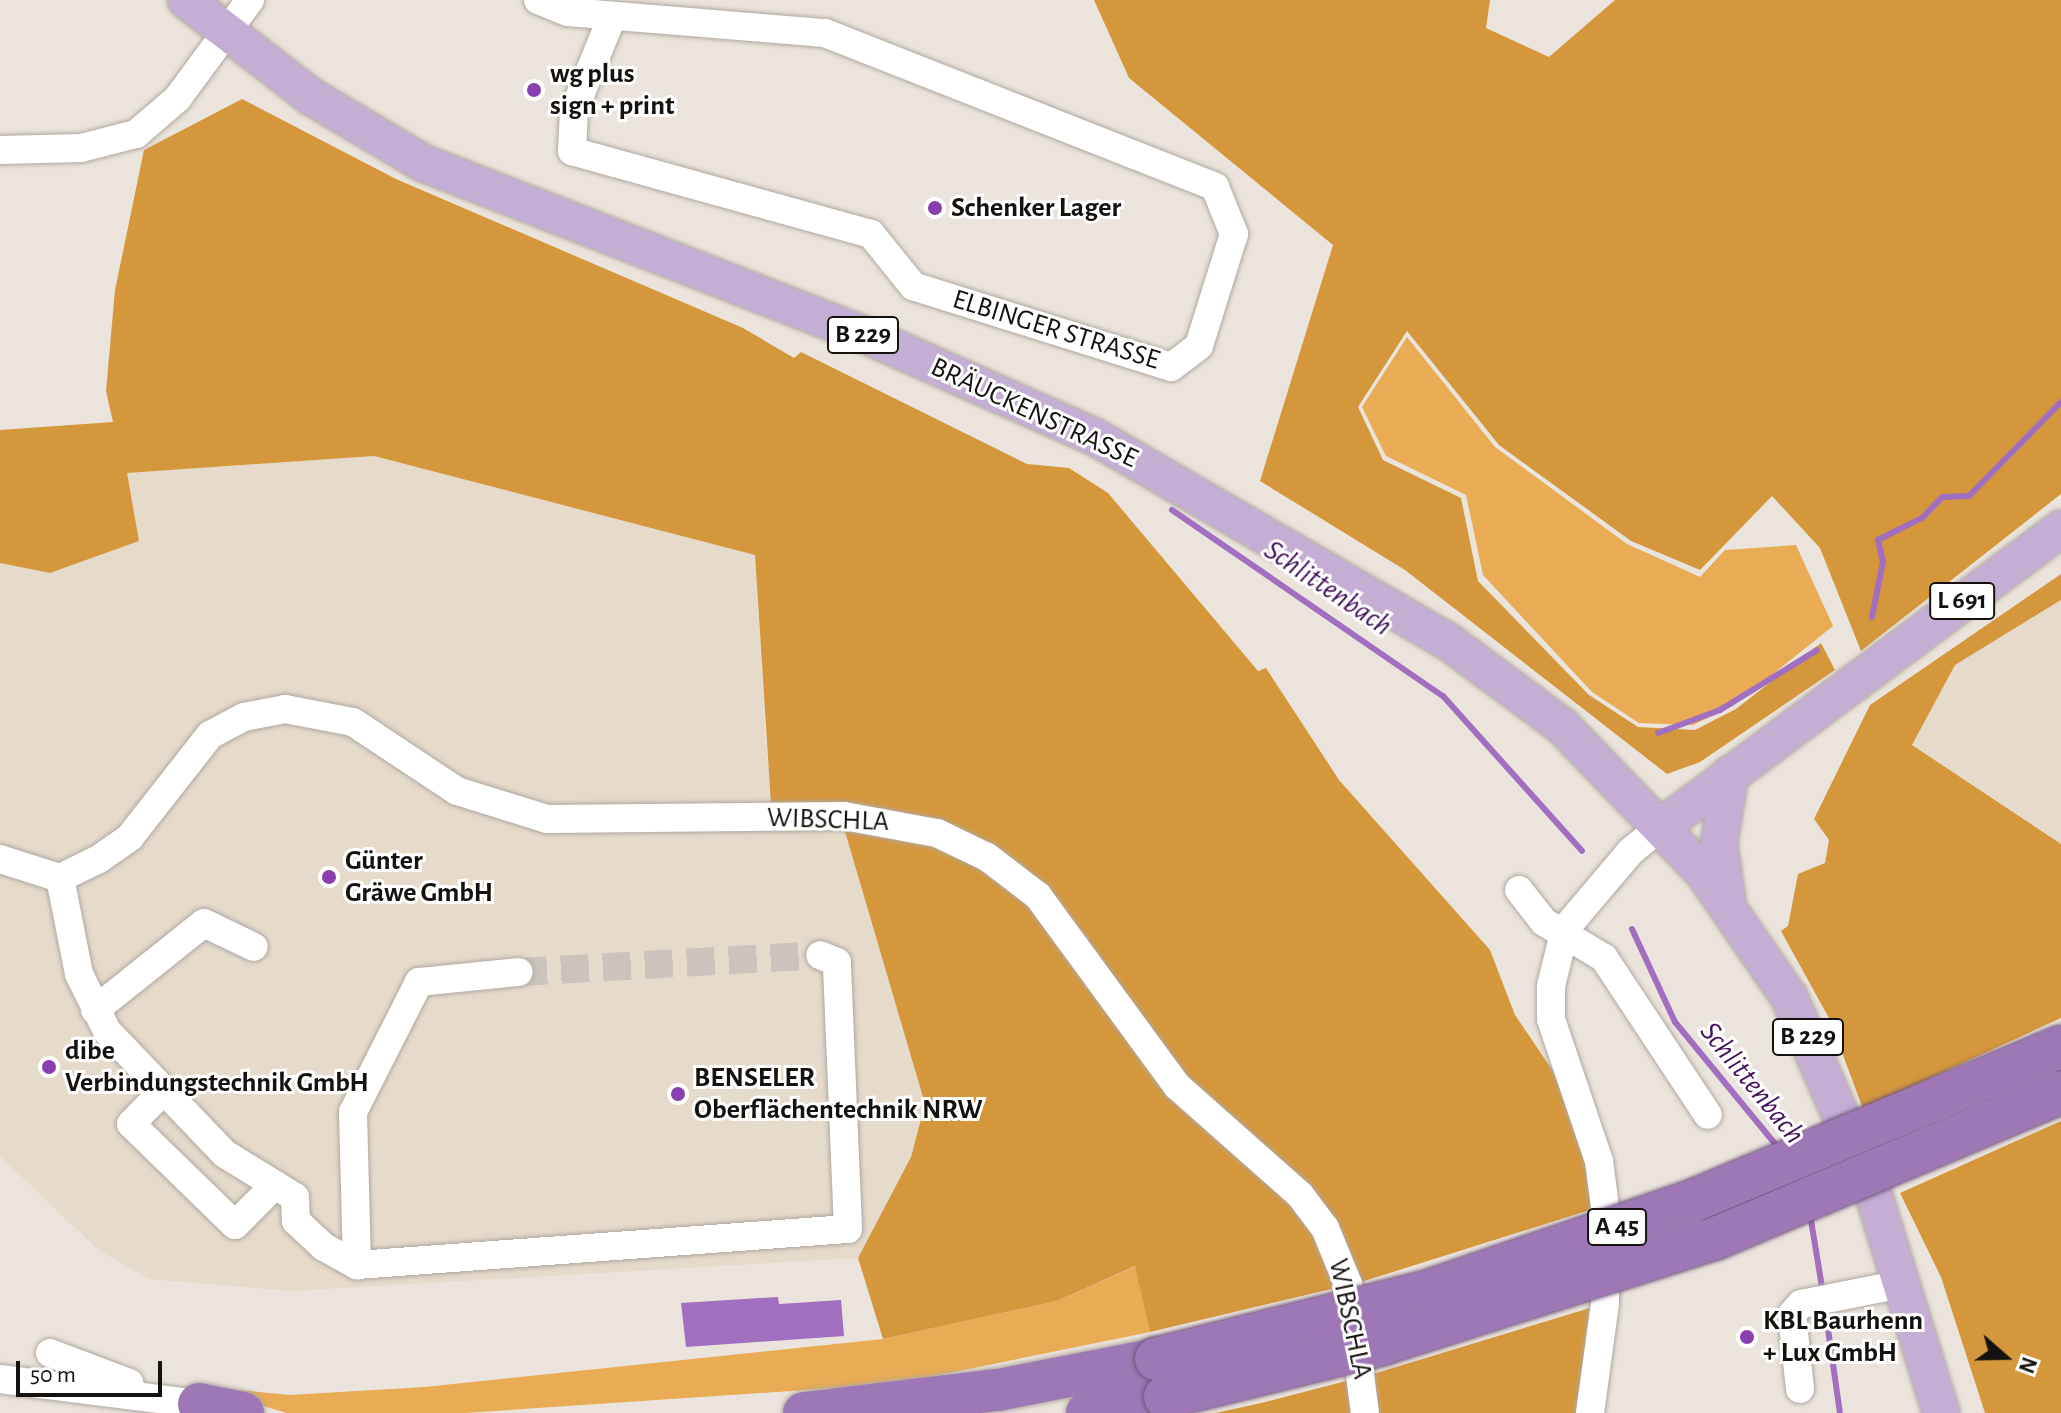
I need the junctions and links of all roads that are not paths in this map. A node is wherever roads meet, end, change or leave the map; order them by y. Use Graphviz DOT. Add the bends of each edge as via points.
graph roads {
  1 [pos="186,0"];
  2 [pos="250,0"];
  3 [pos="538,0"];
  4 [pos="612,17"];
  5 [pos="228,34"];
  6 [pos="0,150"];
  7 [pos="2061,529"];
  8 [pos="1730,774"];
  9 [pos="1661,827"];
  10 [pos="0,859"];
  11 [pos="60,878"];
  12 [pos="1519,890"];
  13 [pos="1727,900"];
  14 [pos="1565,929"];
  15 [pos="254,947"];
  16 [pos="820,955"];
  17 [pos="519,972"];
  18 [pos="95,1010"];
  19 [pos="2061,1047"];
  20 [pos="2061,1092"];
  21 [pos="161,1093"];
  22 [pos="1708,1115"];
  23 [pos="285,1191"];
  24 [pos="357,1265"];
  25 [pos="1902,1284"];
  26 [pos="50,1353"];
  27 [pos="1160,1378"];
  28 [pos="0,1379"];
  29 [pos="1800,1389"];
  30 [pos="183,1401"];
  31 [pos="243,1413"];
  32 [pos="804,1413"];
  33 [pos="1087,1413"];
  34 [pos="1365,1413"];
  35 [pos="1590,1413"];
  36 [pos="1941,1413"];
  1 -- 5 [label="main road, BRÄUCKENSTRASSE / B 229"];
  2 -- 5 [label="street"];
  3 -- 4 [label="street, ELBINGER STRASSE"];
  4 -- 4 [label="street, ELBINGER STRASSE" via="825,33 1215,187 1234,234 1199,346 1171,367 913,286 871,234 572,151 574,110"];
  5 -- 6 [label="street" via="177,99 136,134 81,148"];
  5 -- 9 [label="main road, BRÄUCKENSTRASSE / B 229" via="310,96 423,163 879,341 1095,437 1248,520 1486,667 1562,726"];
  7 -- 8 [label="main road, L 691"];
  8 -- 9 [label="main road, L 691"];
  8 -- 13 [label="main road, B 229" via="1719,844"];
  9 -- 13 [label="main road, B 229"];
  9 -- 14 [label="street" via="1631,851"];
  10 -- 11 [label="street"];
  11 -- 18 [label="street" via="70,944"];
  11 -- 34 [label="street, WIBSCHLA" via="130,837 210,735 244,717 285,709 353,722 457,791 547,819 844,816 937,833 1000,865 1046,904 1177,1086 1300,1195 1325,1228 1348,1284"];
  12 -- 14 [label="street" via="1544,922"];
  13 -- 25 [label="main road, B 229" via="1789,997 1838,1099"];
  14 -- 22 [label="street" via="1604,958"];
  14 -- 35 [label="street" via="1551,1019 1599,1161 1605,1207 1605,1304"];
  15 -- 18 [label="street" via="204,923"];
  16 -- 24 [label="street" via="837,962 848,1229"];
  17 -- 24 [label="street" via="419,982 353,1112"];
  18 -- 21 [label="street"];
  19 -- 27 [label="highway, A 45, bridge" via="1673,1208"];
  20 -- 27 [label="highway, A 45, bridge" via="1716,1238 1382,1344"];
  21 -- 23 [label="street" via="225,1154"];
  21 -- 23 [label="street" via="131,1124 235,1225"];
  23 -- 24 [label="street" via="296,1221 336,1258"];
  25 -- 29 [label="street" via="1828,1299 1792,1314"];
  25 -- 36 [label="main road, B 229"];
  26 -- 30 [label="street"];
  27 -- 32 [label="highway, A 45"];
  27 -- 33 [label="highway, A 45"];
  28 -- 30 [label="street"];
  30 -- 31 [label="highway"];
}
